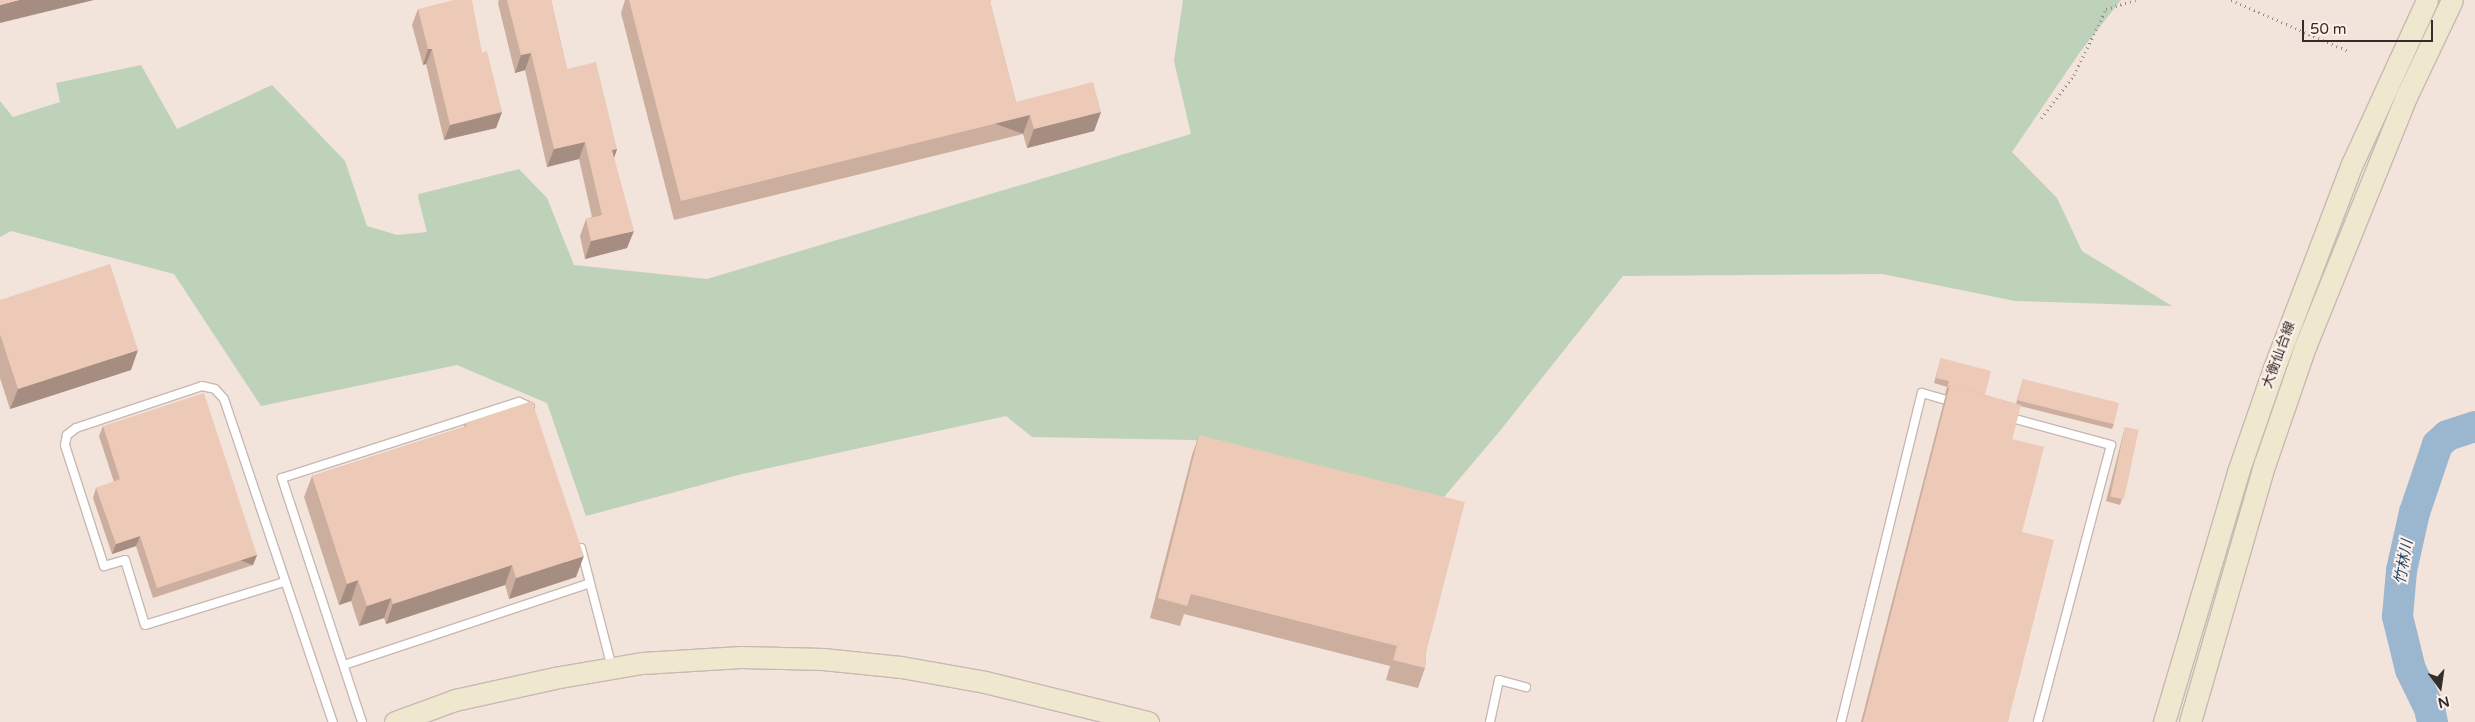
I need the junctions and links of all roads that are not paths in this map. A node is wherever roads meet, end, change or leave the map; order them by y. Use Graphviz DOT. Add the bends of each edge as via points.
graph roads {
  1 [pos="2427,0"];
  2 [pos="2452,0"];
  3 [pos="1959,403"];
  4 [pos="535,410"];
  5 [pos="1997,414"];
  6 [pos="578,540"];
  7 [pos="284,582"];
  8 [pos="590,583"];
  9 [pos="344,665"];
  10 [pos="612,668"];
  11 [pos="1526,687"];
  12 [pos="333,722"];
  13 [pos="362,722"];
  14 [pos="394,722"];
  15 [pos="1144,722"];
  16 [pos="1490,722"];
  17 [pos="1841,722"];
  18 [pos="2038,722"];
  19 [pos="2164,722"];
  20 [pos="2190,722"];
  1 -- 19 [label="main road, 大衡仙台線" via="2352,164 2274,368 2238,472"];
  2 -- 20 [label="main road, 大衡仙台線" via="2406,97 2305,347 2265,463"];
  3 -- 17 [label="lane" via="1922,393"];
  4 -- 9 [label="lane" via="519,402 282,478"];
  5 -- 18 [label="lane" via="2111,445"];
  6 -- 8 [label="lane"];
  7 -- 7 [label="lane" via="145,625 125,560 104,566 65,445 67,435 76,428 202,386 215,389 224,399"];
  7 -- 12 [label="lane"];
  8 -- 9 [label="lane"];
  8 -- 10 [label="lane"];
  9 -- 13 [label="lane"];
  10 -- 14 [label="main road" via="455,700"];
  10 -- 15 [label="main road" via="742,657 823,658 901,667 985,682"];
  11 -- 16 [label="lane" via="1499,680"];
}
